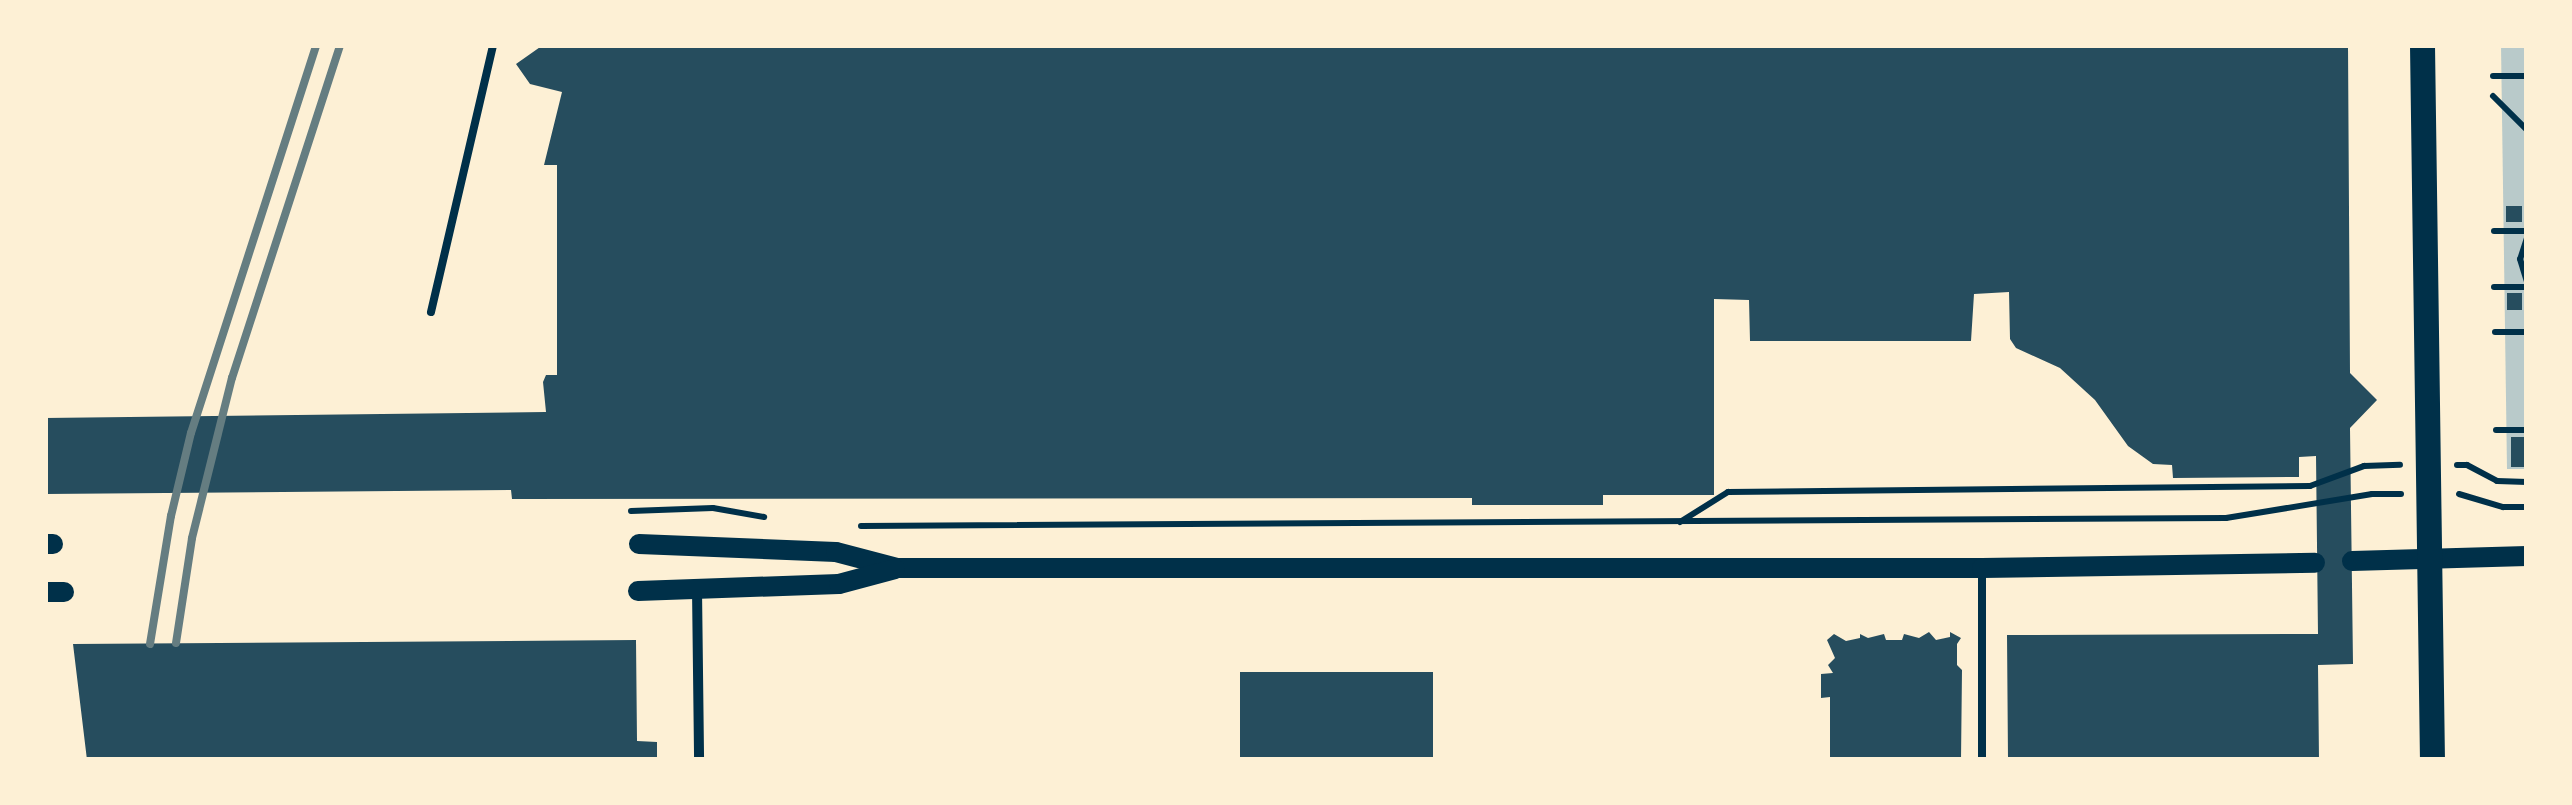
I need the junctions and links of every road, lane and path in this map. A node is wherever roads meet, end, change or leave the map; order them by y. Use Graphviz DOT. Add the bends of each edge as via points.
graph roads {
  1 [pos="492,45"];
  2 [pos="2422,45"];
  3 [pos="2493,76"];
  4 [pos="2527,76"];
  5 [pos="2493,96"];
  6 [pos="2527,130"];
  7 [pos="2494,231"];
  8 [pos="2527,235"];
  9 [pos="2524,259"];
  10 [pos="2527,284"];
  11 [pos="2494,287"];
  12 [pos="431,312"];
  13 [pos="2495,332"];
  14 [pos="2527,332"];
  15 [pos="2496,430"];
  16 [pos="2527,430"];
  17 [pos="2364,466"];
  18 [pos="2498,481"];
  19 [pos="2527,482"];
  20 [pos="2372,494"];
  21 [pos="631,511"];
  22 [pos="779,519"];
  23 [pos="1679,522"];
  24 [pos="842,526"];
  25 [pos="640,544"];
  26 [pos="2527,556"];
  27 [pos="2428,560"];
  28 [pos="2352,561"];
  29 [pos="2315,563"];
  30 [pos="897,568"];
  31 [pos="1982,568"];
  32 [pos="697,589"];
  33 [pos="638,591"];
  34 [pos="699,760"];
  35 [pos="1982,760"];
  36 [pos="2432,760"];
  1 -- 12 [label="lane"];
  2 -- 27 [label="main road"];
  3 -- 4 [label="path"];
  5 -- 6 [label="path"];
  7 -- 8 [label="path"];
  8 -- 9 [label="path"];
  9 -- 10 [label="path"];
  10 -- 11 [label="path"];
  13 -- 14 [label="path"];
  15 -- 16 [label="path"];
  17 -- 23 [label="path" via="2310,486 1728,492"];
  18 -- 19 [label="path"];
  20 -- 23 [label="path" via="2226,518"];
  21 -- 22 [label="path" via="713,508"];
  23 -- 24 [label="path"];
  25 -- 30 [label="main road" via="836,552"];
  26 -- 27 [label="main road"];
  27 -- 28 [label="main road"];
  27 -- 36 [label="main road"];
  29 -- 31 [label="main road"];
  30 -- 31 [label="main road"];
  30 -- 32 [label="main road" via="838,584"];
  31 -- 35 [label="lane"];
  32 -- 33 [label="main road"];
  32 -- 34 [label="street"];
}
